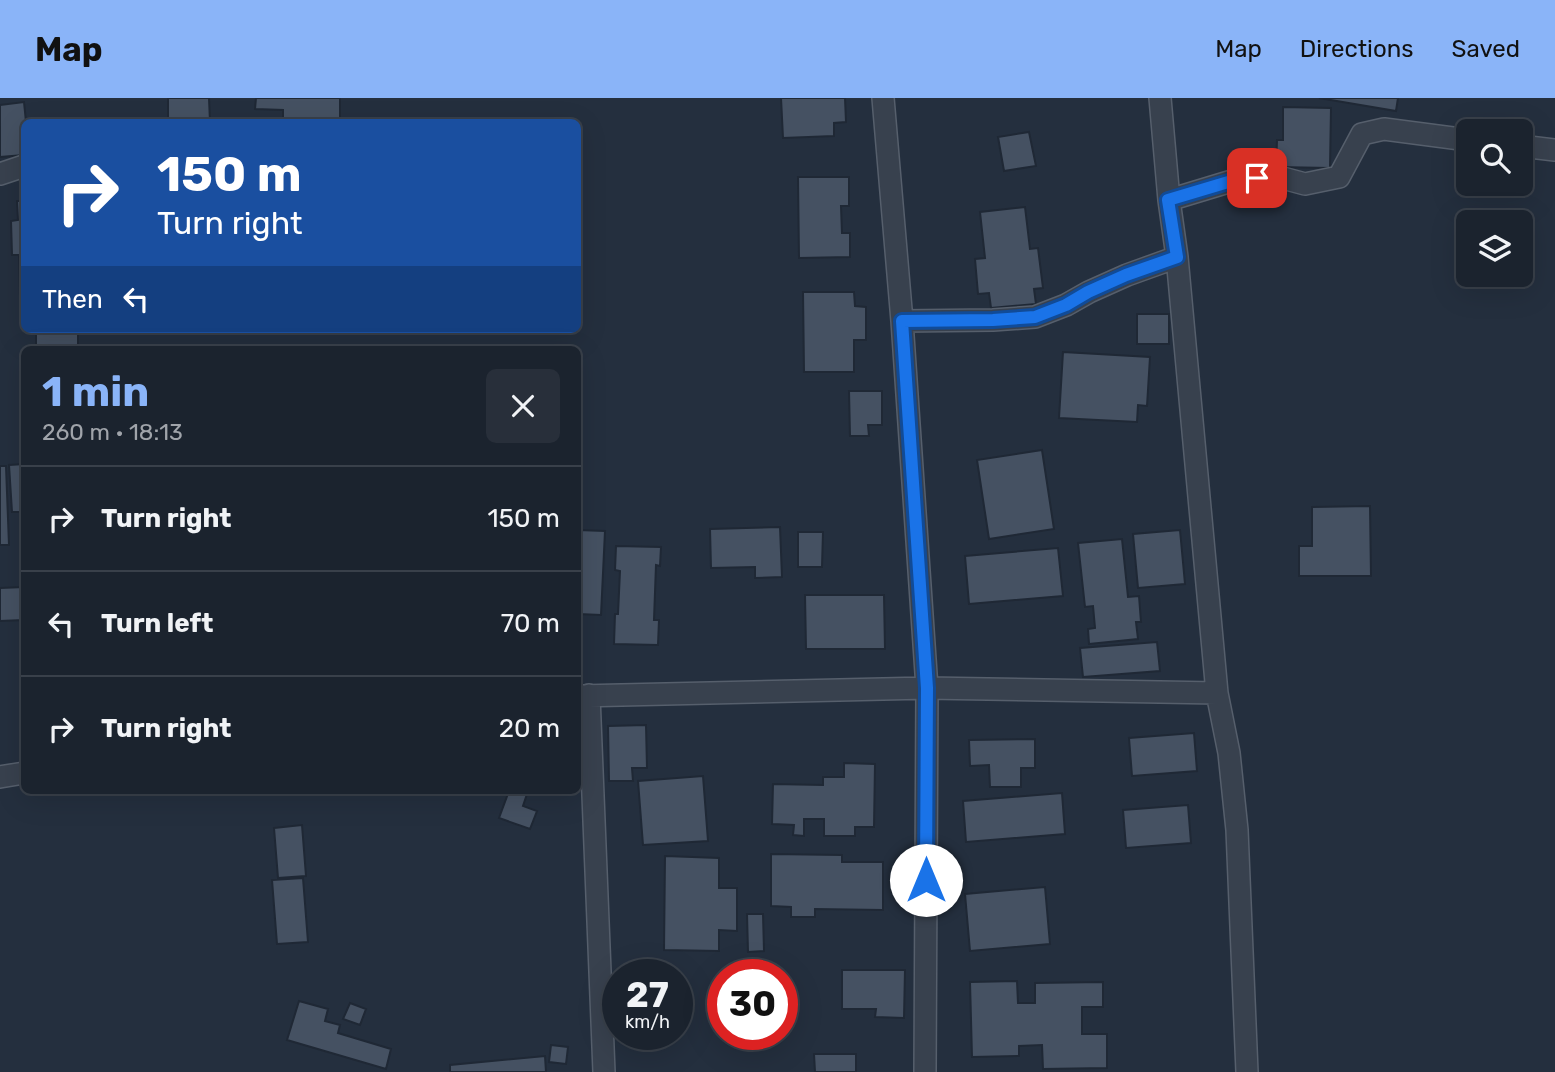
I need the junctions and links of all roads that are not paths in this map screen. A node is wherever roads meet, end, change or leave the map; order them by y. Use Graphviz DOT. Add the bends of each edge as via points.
graph roads {
  1 [pos="883,98"];
  2 [pos="1160,98"];
  3 [pos="1456,138"];
  4 [pos="1533,147"];
  5 [pos="1555,150"];
  6 [pos="21,167"];
  7 [pos="0,174"];
  8 [pos="1168,200"];
  9 [pos="1177,257"];
  10 [pos="902,321"];
  11 [pos="927,688"];
  12 [pos="1217,693"];
  13 [pos="583,695"];
  14 [pos="21,774"];
  15 [pos="0,778"];
  16 [pos="604,1072"];
  17 [pos="925,1072"];
  18 [pos="1247,1072"];
  1 -- 10 [label="street"];
  2 -- 8 [label="street"];
  3 -- 8 [label="street" via="1384,129 1362,134 1339,177 1305,184 1279,177 1235,180"];
  4 -- 5 [label="street"];
  6 -- 7 [label="street"];
  8 -- 9 [label="street"];
  9 -- 10 [label="street" via="1035,317"];
  9 -- 12 [label="street"];
  10 -- 11 [label="street"];
  11 -- 12 [label="street"];
  11 -- 13 [label="street"];
  11 -- 17 [label="street"];
  12 -- 18 [label="street" via="1237,830"];
  13 -- 16 [label="street"];
  14 -- 15 [label="street"];
}
